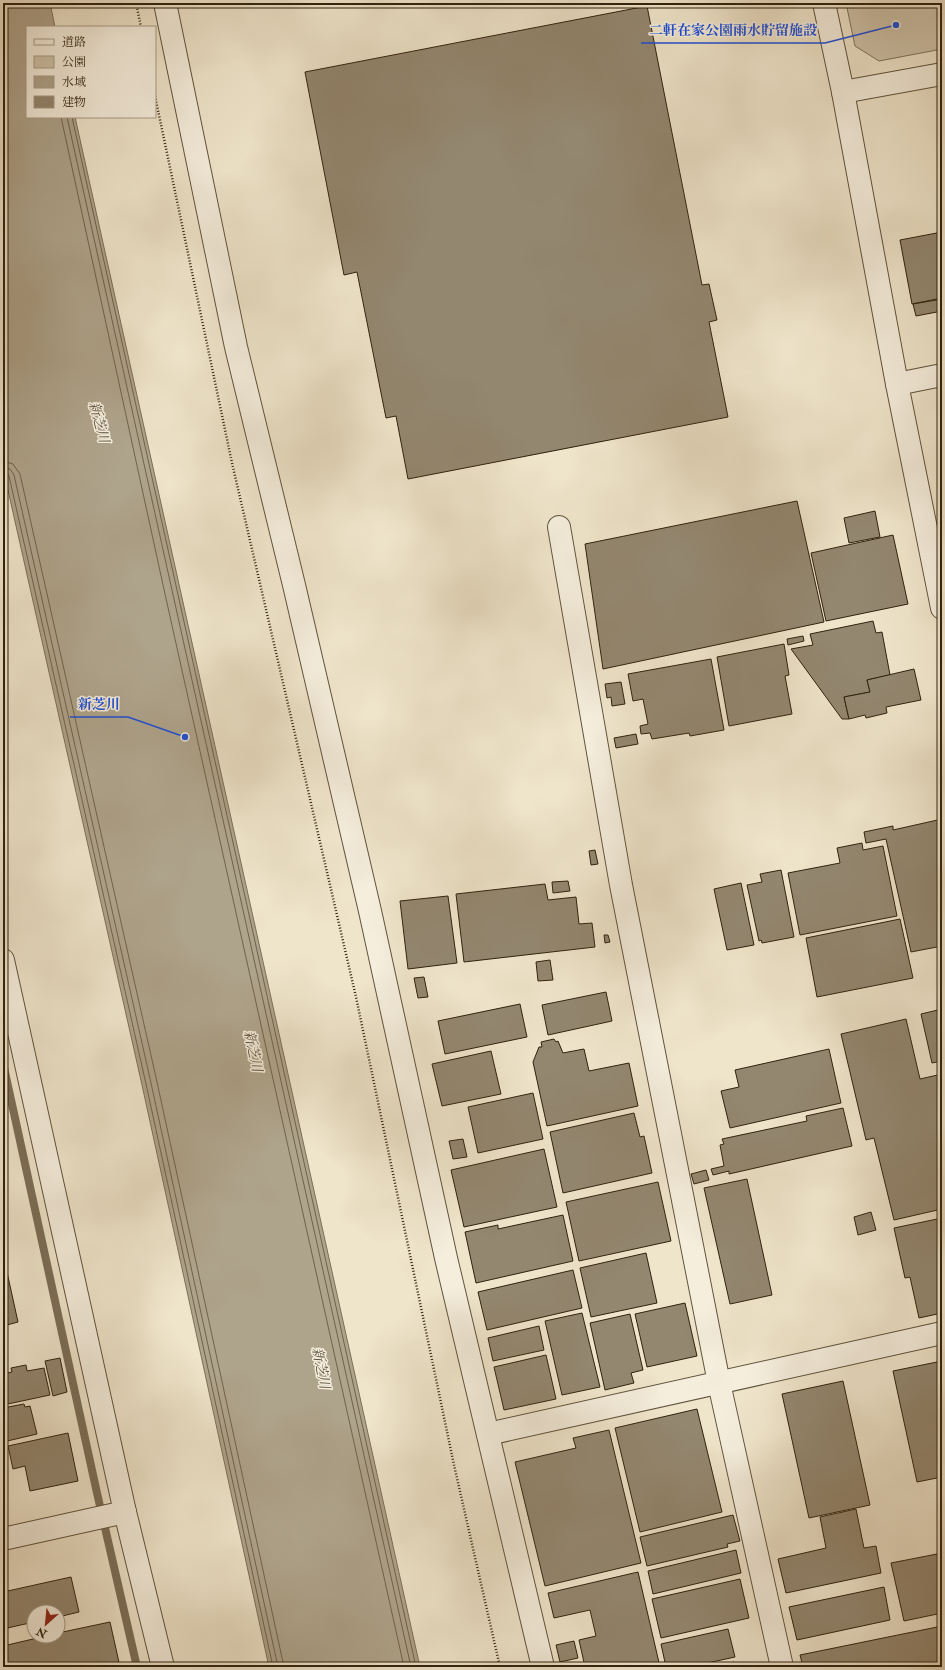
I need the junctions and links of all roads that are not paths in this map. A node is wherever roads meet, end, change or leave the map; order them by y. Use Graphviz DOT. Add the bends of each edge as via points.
graph roads {
  1 [pos="165,3"];
  2 [pos="824,3"];
  3 [pos="942,74"];
  4 [pos="843,92"];
  5 [pos="942,375"];
  6 [pos="897,384"];
  7 [pos="559,527"];
  8 [pos="942,608"];
  9 [pos="3,960"];
  10 [pos="9,1020"];
  11 [pos="942,1333"];
  12 [pos="719,1383"];
  13 [pos="488,1434"];
  14 [pos="125,1512"];
  15 [pos="3,1539"];
  16 [pos="164,1667"];
  17 [pos="543,1667"];
  18 [pos="782,1667"];
  1 -- 13 [label="street" via="236,347 370,911 446,1258"];
  2 -- 4 [label="street"];
  3 -- 4 [label="street"];
  4 -- 6 [label="street"];
  5 -- 6 [label="street"];
  6 -- 8 [label="street"];
  7 -- 12 [label="street" via="621,885"];
  9 -- 10 [label="street"];
  10 -- 14 [label="street"];
  11 -- 12 [label="street"];
  12 -- 13 [label="street"];
  12 -- 18 [label="street"];
  13 -- 17 [label="street"];
  14 -- 15 [label="street"];
  14 -- 16 [label="street"];
}
